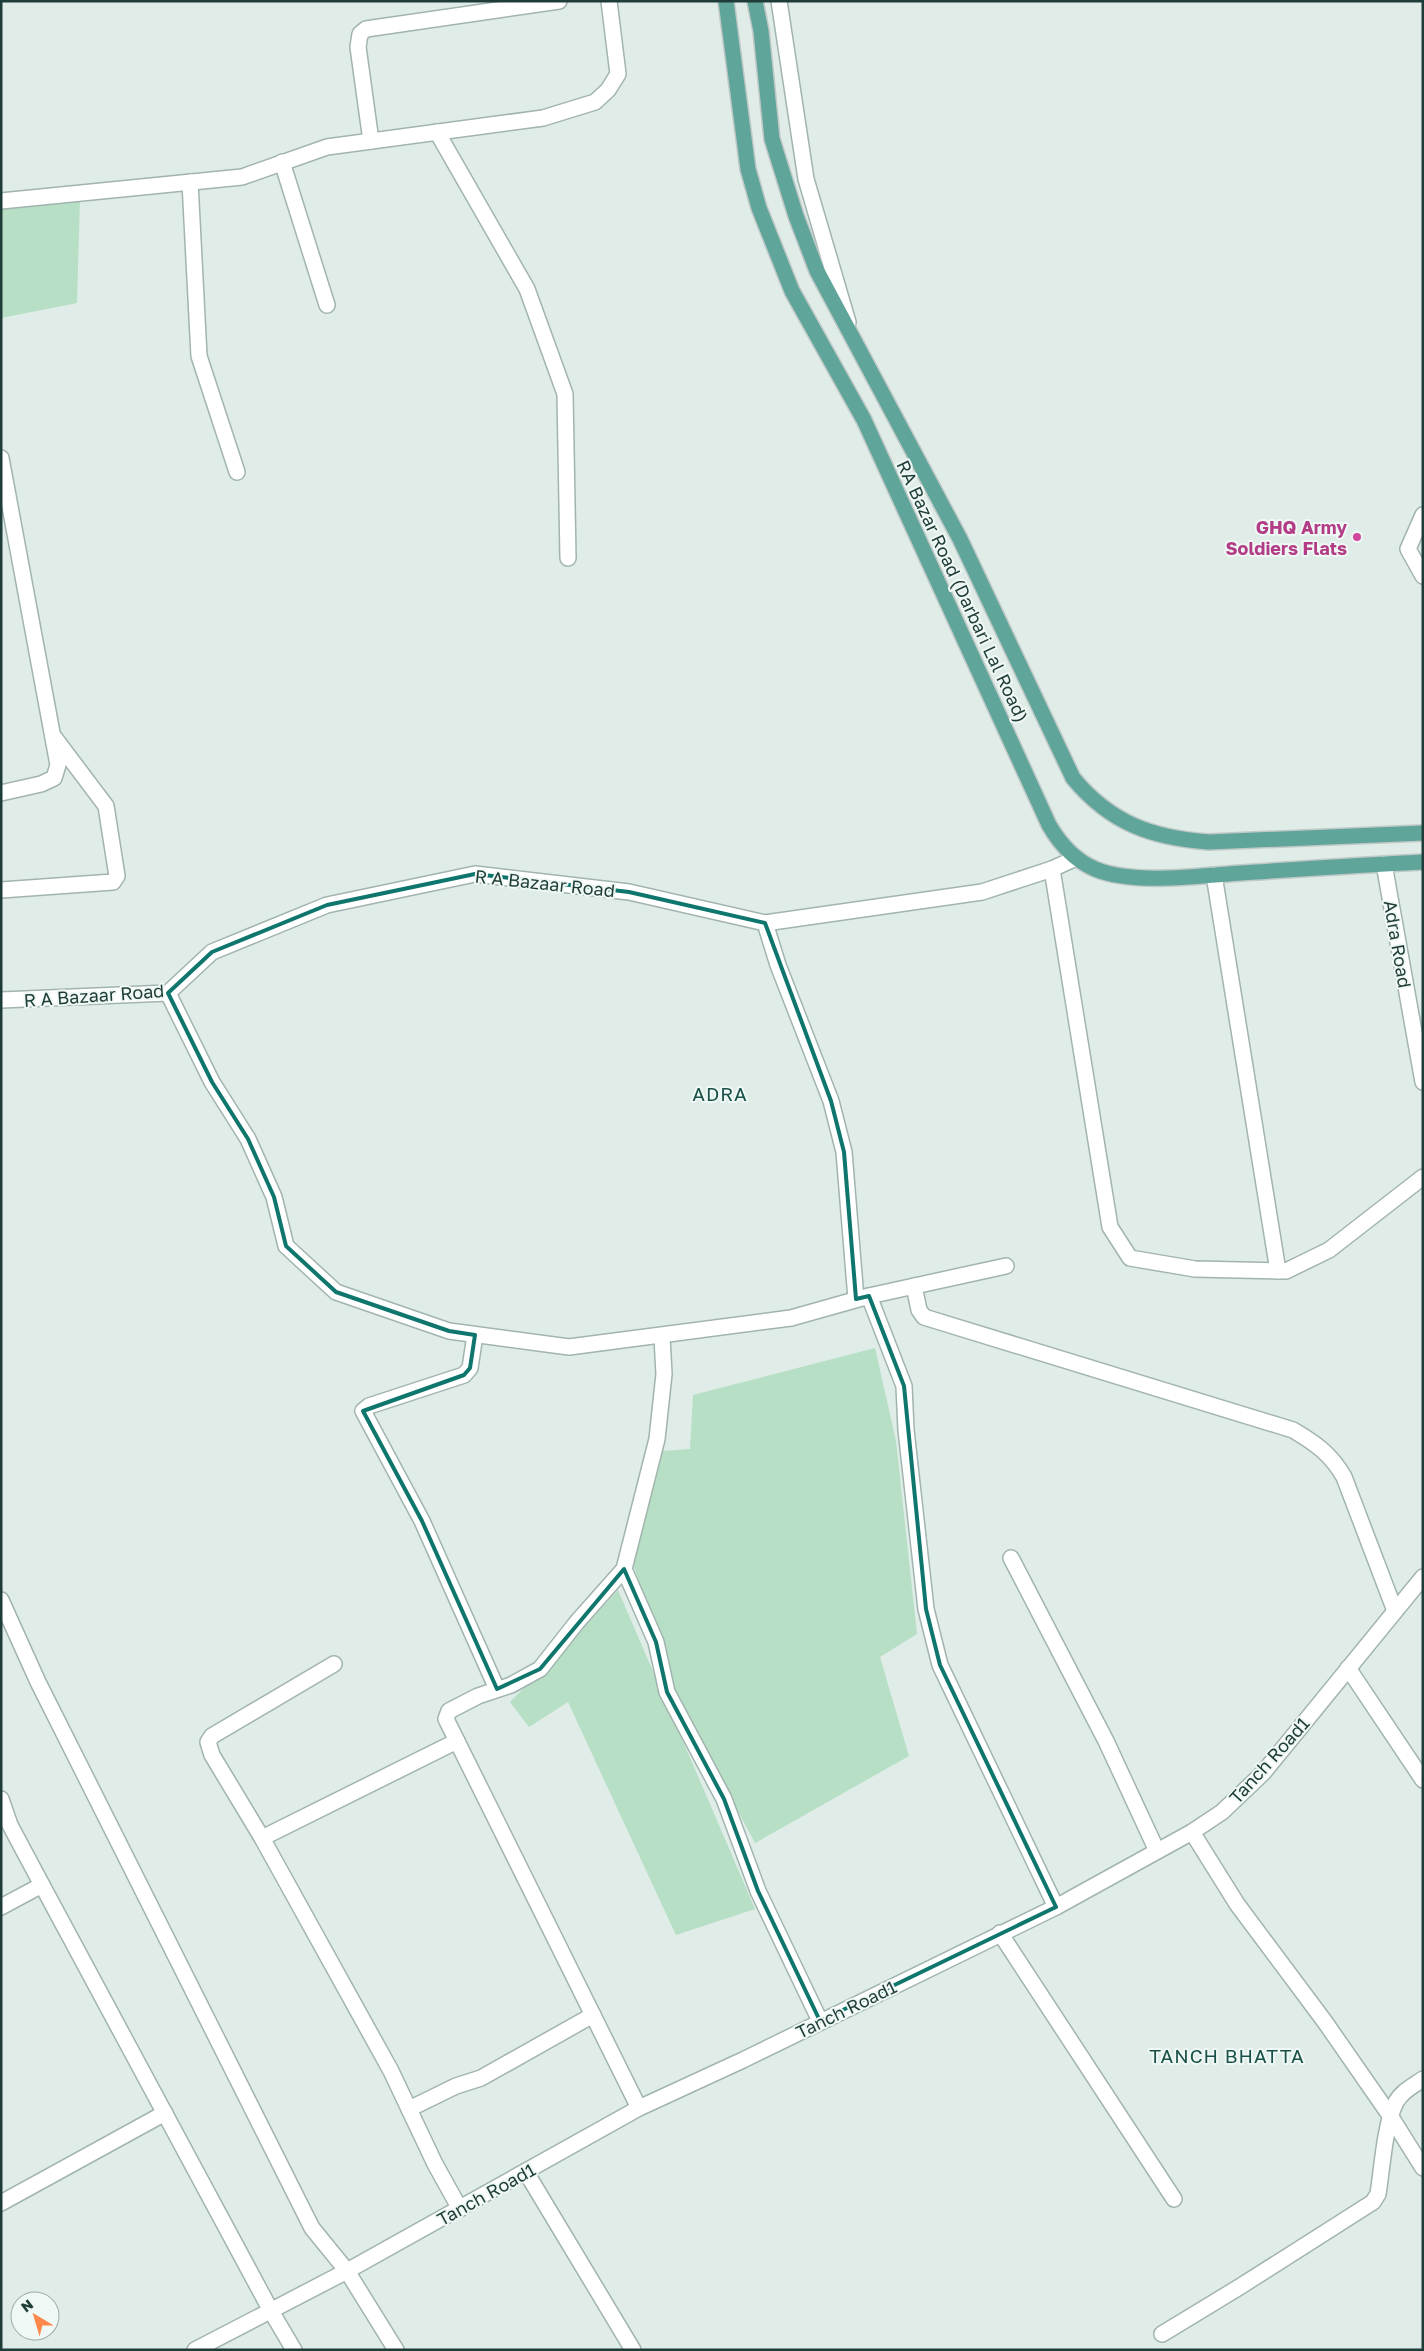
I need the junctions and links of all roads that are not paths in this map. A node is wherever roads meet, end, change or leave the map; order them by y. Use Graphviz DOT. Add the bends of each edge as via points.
graph roads {
  1 [pos="559,1"];
  2 [pos="609,1"];
  3 [pos="726,1"];
  4 [pos="755,1"];
  5 [pos="779,1"];
  6 [pos="436,132"];
  7 [pos="371,141"];
  8 [pos="282,162"];
  9 [pos="190,182"];
  10 [pos="1,201"];
  11 [pos="327,305"];
  12 [pos="850,331"];
  13 [pos="1,458"];
  14 [pos="236,472"];
  15 [pos="1423,515"];
  16 [pos="568,558"];
  17 [pos="1423,576"];
  18 [pos="52,734"];
  19 [pos="1,792"];
  20 [pos="1423,833"];
  21 [pos="1076,858"];
  22 [pos="1423,862"];
  23 [pos="1384,864"];
  24 [pos="1052,869"];
  25 [pos="1214,875"];
  26 [pos="1,890"];
  27 [pos="765,923"];
  28 [pos="168,994"];
  29 [pos="1,1000"];
  30 [pos="1423,1082"];
  31 [pos="1423,1178"];
  32 [pos="1006,1266"];
  33 [pos="1278,1271"];
  34 [pos="914,1286"];
  35 [pos="863,1298"];
  36 [pos="475,1335"];
  37 [pos="662,1337"];
  38 [pos="1011,1558"];
  39 [pos="624,1569"];
  40 [pos="1423,1577"];
  41 [pos="1,1600"];
  42 [pos="1394,1611"];
  43 [pos="334,1664"];
  44 [pos="1348,1668"];
  45 [pos="497,1689"];
  46 [pos="457,1741"];
  47 [pos="1423,1780"];
  48 [pos="1,1799"];
  49 [pos="1192,1832"];
  50 [pos="262,1838"];
  51 [pos="1157,1851"];
  52 [pos="42,1885"];
  53 [pos="1056,1907"];
  54 [pos="1,1908"];
  55 [pos="1000,1934"];
  56 [pos="593,2016"];
  57 [pos="820,2021"];
  58 [pos="1423,2080"];
  59 [pos="639,2108"];
  60 [pos="409,2109"];
  61 [pos="165,2113"];
  62 [pos="1391,2117"];
  63 [pos="1423,2168"];
  64 [pos="526,2172"];
  65 [pos="3,2199"];
  66 [pos="1174,2199"];
  67 [pos="460,2209"];
  68 [pos="347,2271"];
  69 [pos="271,2311"];
  70 [pos="1162,2334"];
  71 [pos="196,2350"];
  72 [pos="294,2350"];
  73 [pos="396,2350"];
  74 [pos="633,2350"];
  1 -- 7 [label="street" via="366,29 360,34 358,47"];
  2 -- 6 [label="street" via="618,74 595,102 543,118"];
  3 -- 21 [label="main road, RA Bazar Road (Darbari Lal Road)" via="748,169 759,208 792,291 864,420 1049,825 1060,844"];
  4 -- 12 [label="main road, RA Bazar Road (Darbari Lal Road)" via="772,139 817,271"];
  5 -- 12 [label="street" via="806,180"];
  6 -- 7 [label="street"];
  6 -- 16 [label="street" via="527,288 565,394"];
  7 -- 8 [label="street" via="327,147"];
  8 -- 9 [label="street" via="242,177"];
  8 -- 11 [label="street"];
  9 -- 10 [label="street"];
  9 -- 14 [label="street" via="199,356"];
  12 -- 20 [label="main road, RA Bazar Road (Darbari Lal Road)" via="960,538 1073,778 1099,807 1144,830 1175,839 1209,842"];
  13 -- 18 [label="street"];
  15 -- 17 [label="street" via="1408,549"];
  18 -- 19 [label="street" via="58,765 54,778"];
  18 -- 26 [label="street" via="106,806 117,876 113,882"];
  21 -- 24 [label="street, R A Bazaar Road"];
  21 -- 25 [label="main road, RA Bazar Road (Darbari Lal Road)" via="1094,869 1117,875"];
  22 -- 23 [label="main road, RA Bazar Road (Darbari Lal Road)"];
  23 -- 25 [label="main road, RA Bazar Road (Darbari Lal Road)"];
  23 -- 30 [label="street, Adra Road"];
  24 -- 27 [label="street, R A Bazaar Road" via="982,892"];
  24 -- 33 [label="street" via="1110,1227 1130,1258 1195,1269"];
  25 -- 33 [label="street"];
  27 -- 28 [label="street, R A Bazaar Road" via="629,892 475,874 327,905 212,952"];
  27 -- 35 [label="street" via="831,1101 844,1152"];
  28 -- 29 [label="street, R A Bazaar Road"];
  28 -- 36 [label="street" via="212,1082 248,1139 274,1197 286,1246 336,1292 449,1331"];
  31 -- 33 [label="street" via="1329,1250 1286,1271"];
  32 -- 34 [label="street"];
  34 -- 35 [label="street"];
  34 -- 42 [label="street" via="919,1310 924,1317 1293,1430 1319,1445 1335,1461 1344,1477"];
  35 -- 37 [label="street" via="792,1318"];
  35 -- 53 [label="street" via="904,1386 926,1610 940,1665"];
  36 -- 37 [label="street" via="569,1348"];
  36 -- 45 [label="street" via="470,1368 464,1375 369,1406 363,1411 422,1521"];
  37 -- 39 [label="street" via="664,1374 656,1439"];
  38 -- 51 [label="street" via="1106,1740"];
  39 -- 45 [label="street" via="540,1669"];
  39 -- 57 [label="street" via="656,1642 667,1692 724,1799 758,1891"];
  40 -- 42 [label="street, Tanch Road1"];
  41 -- 68 [label="street" via="38,1682 312,2228"];
  42 -- 44 [label="street, Tanch Road1"];
  43 -- 50 [label="street" via="212,1736 208,1742 212,1755"];
  44 -- 47 [label="street"];
  44 -- 49 [label="street, Tanch Road1" via="1263,1773 1222,1812"];
  45 -- 46 [label="street" via="449,1711 446,1720"];
  46 -- 50 [label="street"];
  46 -- 56 [label="street"];
  48 -- 52 [label="street" via="10,1824"];
  49 -- 51 [label="street, Tanch Road1"];
  49 -- 62 [label="street" via="1237,1904 1326,2022"];
  50 -- 60 [label="street"];
  51 -- 53 [label="street, Tanch Road1"];
  52 -- 54 [label="street"];
  52 -- 61 [label="street"];
  53 -- 55 [label="street, Tanch Road1"];
  55 -- 57 [label="street, Tanch Road1"];
  55 -- 66 [label="street"];
  56 -- 59 [label="street"];
  56 -- 60 [label="street" via="481,2078 456,2086"];
  57 -- 59 [label="street, Tanch Road1"];
  58 -- 62 [label="street" via="1396,2101"];
  59 -- 64 [label="street, Tanch Road1"];
  60 -- 67 [label="street"];
  61 -- 65 [label="street"];
  61 -- 69 [label="street"];
  62 -- 63 [label="street"];
  62 -- 70 [label="street" via="1378,2194 1373,2202"];
  64 -- 67 [label="street, Tanch Road1"];
  64 -- 74 [label="street"];
  67 -- 68 [label="street, Tanch Road1"];
  68 -- 69 [label="street, Tanch Road1"];
  68 -- 73 [label="street"];
  69 -- 71 [label="street, Tanch Road1"];
  69 -- 72 [label="street"];
}
